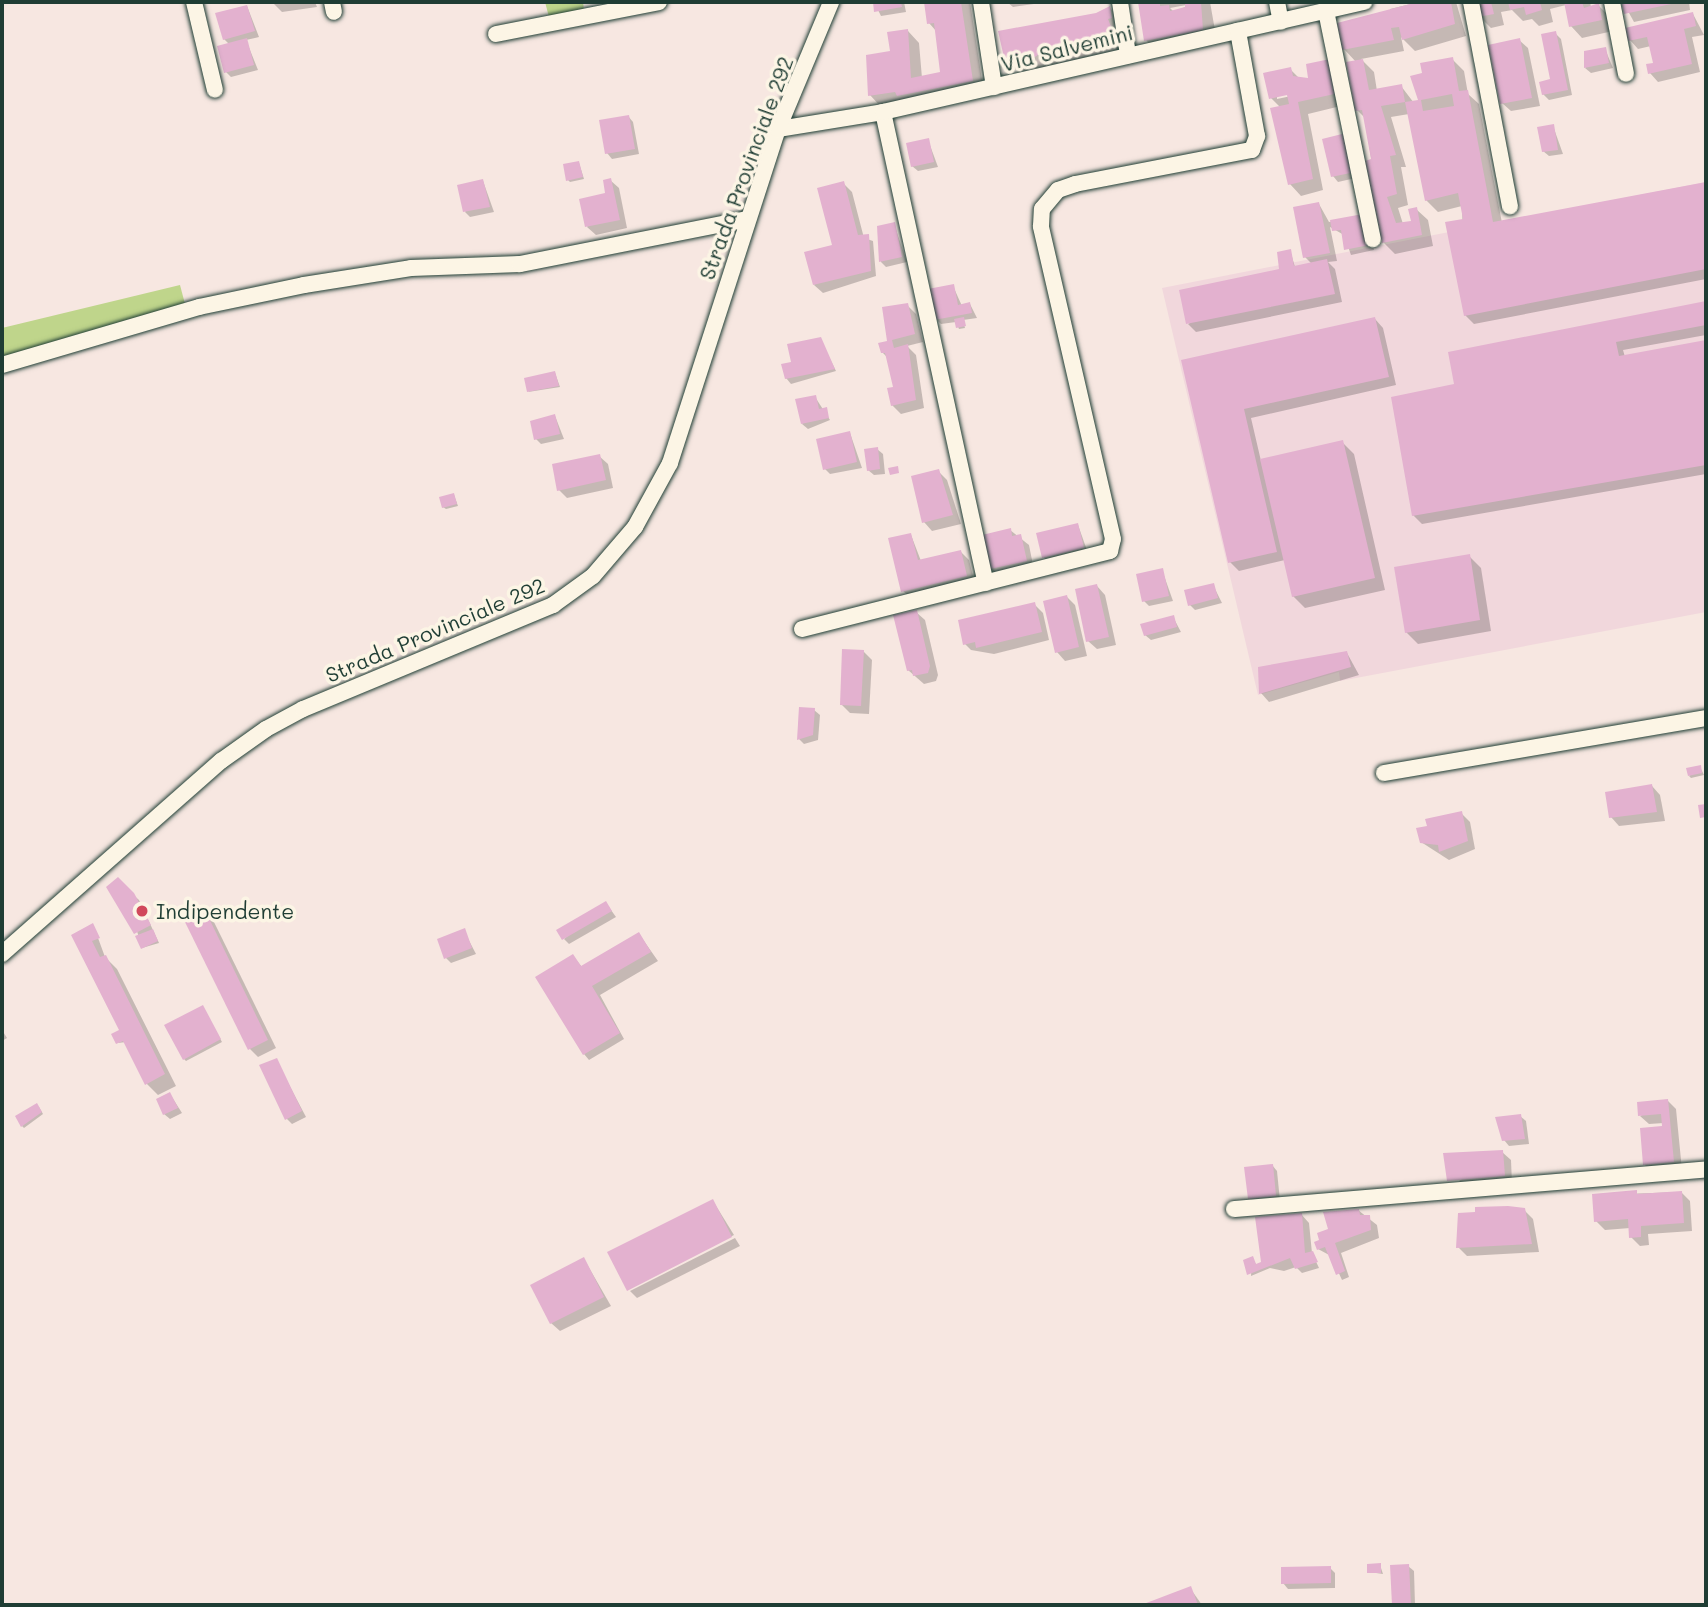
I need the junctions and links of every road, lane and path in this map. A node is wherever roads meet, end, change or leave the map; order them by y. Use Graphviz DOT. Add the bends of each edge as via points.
graph roads {
  1 [pos="194,2"];
  2 [pos="659,2"];
  3 [pos="831,2"];
  4 [pos="981,2"];
  5 [pos="1120,2"];
  6 [pos="1277,2"];
  7 [pos="1365,2"];
  8 [pos="1471,2"];
  9 [pos="1612,2"];
  10 [pos="1326,11"];
  11 [pos="1281,22"];
  12 [pos="1238,30"];
  13 [pos="496,34"];
  14 [pos="1128,55"];
  15 [pos="1626,74"];
  16 [pos="994,87"];
  17 [pos="215,90"];
  18 [pos="883,112"];
  19 [pos="778,129"];
  20 [pos="1510,206"];
  21 [pos="747,219"];
  22 [pos="1373,239"];
  23 [pos="2,365"];
  24 [pos="985,583"];
  25 [pos="802,629"];
  26 [pos="1706,718"];
  27 [pos="1384,773"];
  28 [pos="2,954"];
  29 [pos="1706,1169"];
  30 [pos="1234,1209"];
  1 -- 17 [label="street"];
  2 -- 13 [label="street"];
  3 -- 19 [label="street, Strada Provinciale 292"];
  4 -- 16 [label="street"];
  5 -- 14 [label="street"];
  6 -- 11 [label="street"];
  7 -- 10 [label="street, Via Salvemini"];
  8 -- 20 [label="street"];
  9 -- 15 [label="street"];
  10 -- 11 [label="street, Via Salvemini"];
  10 -- 22 [label="street"];
  11 -- 12 [label="street, Via Salvemini"];
  12 -- 14 [label="street, Via Salvemini"];
  12 -- 24 [label="street" via="1257,136 1252,150 1075,184 1058,190 1042,209 1041,226 1112,546 1103,555"];
  14 -- 16 [label="street, Via Salvemini"];
  16 -- 18 [label="street, Via Salvemini"];
  18 -- 19 [label="street, Via Salvemini"];
  18 -- 24 [label="street"];
  19 -- 21 [label="street, Strada Provinciale 292"];
  21 -- 23 [label="street" via="520,264 411,268 304,285 199,307"];
  21 -- 28 [label="street, Strada Provinciale 292" via="670,463 635,527 593,576 553,605 303,709 266,729 221,761"];
  24 -- 25 [label="street"];
  26 -- 27 [label="street"];
  29 -- 30 [label="street"];
}
